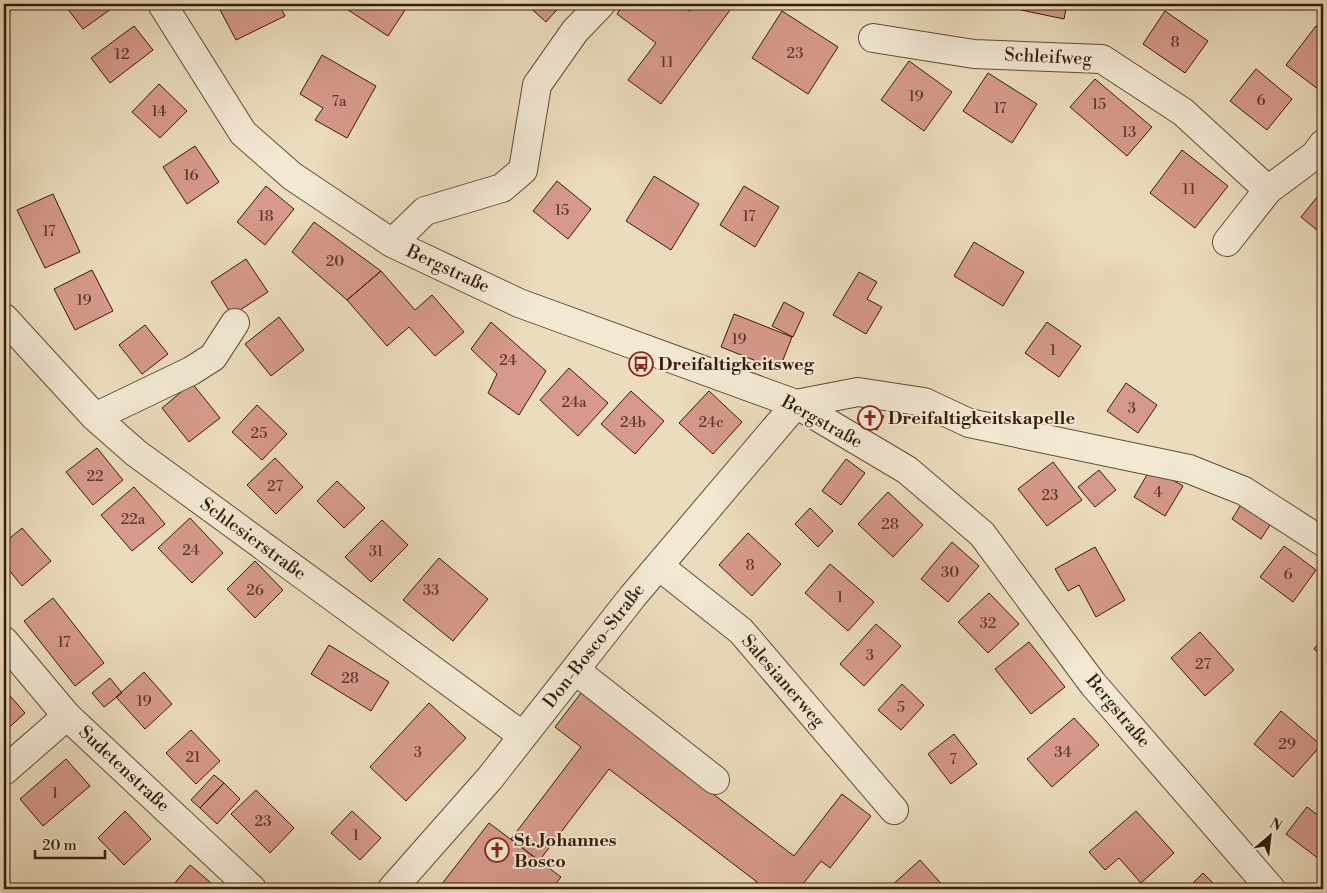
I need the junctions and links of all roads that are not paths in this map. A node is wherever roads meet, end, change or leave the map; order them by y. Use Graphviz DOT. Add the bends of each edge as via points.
graph roads {
  1 [pos="162,4"];
  2 [pos="601,4"];
  3 [pos="873,38"];
  4 [pos="1323,144"];
  5 [pos="1268,190"];
  6 [pos="1227,242"];
  7 [pos="392,243"];
  8 [pos="4,318"];
  9 [pos="235,323"];
  10 [pos="796,404"];
  11 [pos="96,417"];
  12 [pos="1323,542"];
  13 [pos="659,566"];
  14 [pos="4,641"];
  15 [pos="575,670"];
  16 [pos="67,716"];
  17 [pos="523,736"];
  18 [pos="4,771"];
  19 [pos="716,780"];
  20 [pos="894,810"];
  21 [pos="252,889"];
  22 [pos="392,889"];
  23 [pos="1271,889"];
  1 -- 7 [label="street, Bergstraße" via="242,134 292,176"];
  2 -- 7 [label="street" via="575,30 537,85 523,170 502,188 425,212"];
  3 -- 5 [label="street, Schleifweg" via="974,54 1102,60 1183,112"];
  4 -- 5 [label="street"];
  5 -- 6 [label="street"];
  7 -- 10 [label="street, Bergstraße" via="519,303"];
  8 -- 11 [label="street, Schlesierstraße"];
  9 -- 11 [label="street" via="213,357"];
  10 -- 12 [label="street" via="858,392 924,402 970,424 1189,469 1244,490"];
  10 -- 13 [label="street, Don-Bosco-Straße"];
  10 -- 23 [label="street, Bergstraße" via="907,470 982,534 1094,684"];
  11 -- 17 [label="street, Schlesierstraße" via="136,453"];
  13 -- 15 [label="street, Don-Bosco-Straße"];
  13 -- 20 [label="street, Salesianerweg" via="741,632"];
  14 -- 16 [label="street, Sudetenstraße"];
  15 -- 17 [label="street, Don-Bosco-Straße"];
  15 -- 19 [label="street"];
  16 -- 18 [label="street"];
  16 -- 21 [label="street, Sudetenstraße"];
  17 -- 22 [label="street, Don-Bosco-Straße"];
}
